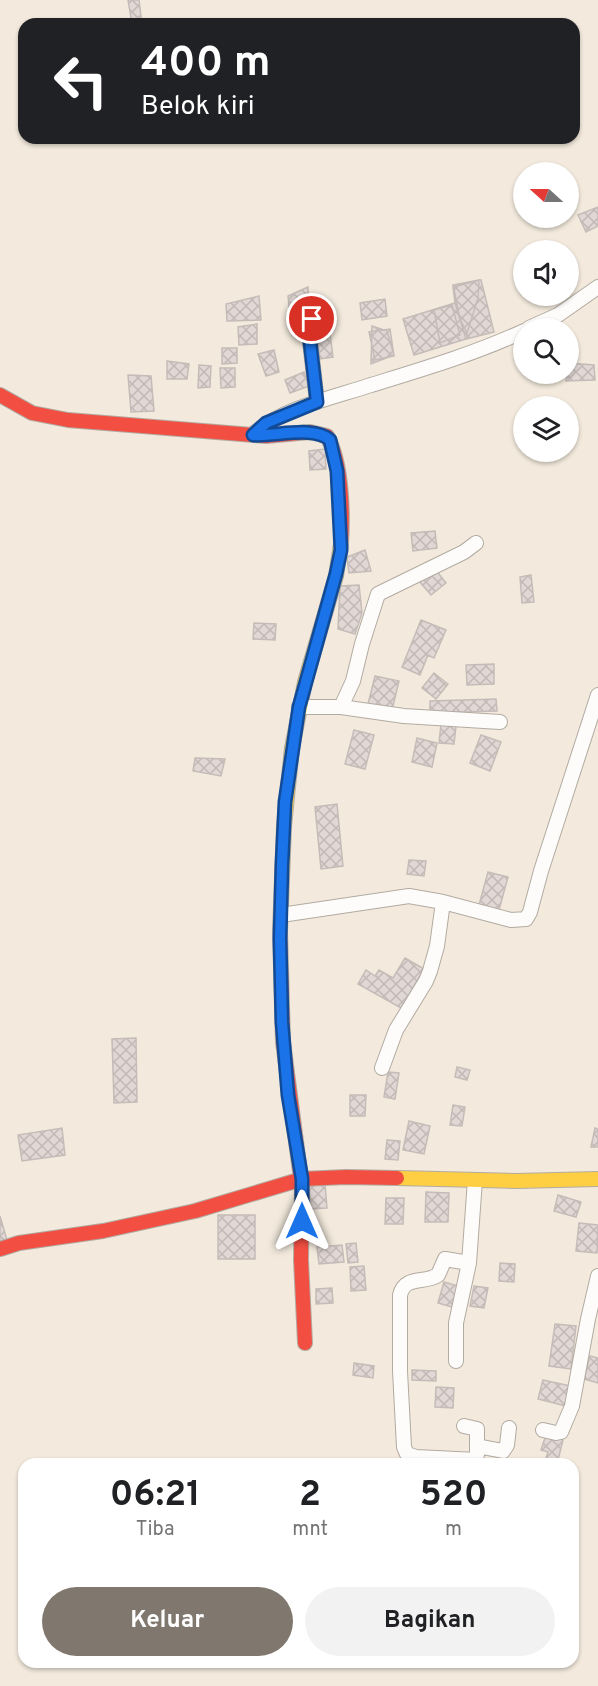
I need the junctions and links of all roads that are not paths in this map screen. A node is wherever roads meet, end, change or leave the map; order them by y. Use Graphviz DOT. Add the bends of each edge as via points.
graph roads {
  1 [pos="598,287"];
  2 [pos="314,310"];
  3 [pos="551,318"];
  4 [pos="513,335"];
  5 [pos="0,395"];
  6 [pos="317,402"];
  7 [pos="253,435"];
  8 [pos="476,543"];
  9 [pos="598,695"];
  10 [pos="341,706"];
  11 [pos="299,707"];
  12 [pos="500,722"];
  13 [pos="443,902"];
  14 [pos="281,915"];
  15 [pos="382,1068"];
  16 [pos="302,1179"];
  17 [pos="598,1179"];
  18 [pos="475,1180"];
  19 [pos="0,1249"];
  20 [pos="469,1263"];
  21 [pos="598,1276"];
  22 [pos="305,1343"];
  23 [pos="456,1361"];
  24 [pos="464,1426"];
  25 [pos="509,1428"];
  26 [pos="543,1430"];
  27 [pos="477,1457"];
  1 -- 3 [label="street"];
  2 -- 6 [label="street" via="309,333"];
  4 -- 6 [label="street" via="448,362"];
  5 -- 7 [label="street" via="32,413 68,420"];
  6 -- 7 [label="street" via="266,423"];
  7 -- 11 [label="street" via="322,434 330,440 337,471 341,550"];
  8 -- 10 [label="street" via="378,594 353,681"];
  9 -- 13 [label="street" via="526,919 511,920"];
  10 -- 11 [label="street"];
  10 -- 12 [label="street" via="404,716"];
  11 -- 14 [label="street" via="285,802"];
  13 -- 14 [label="street" via="393,897"];
  13 -- 15 [label="street" via="430,971 396,1030"];
  14 -- 16 [label="street" via="284,1055"];
  16 -- 18 [label="street"];
  16 -- 19 [label="street" via="195,1211"];
  16 -- 22 [label="street"];
  17 -- 18 [label="street"];
  18 -- 20 [label="street"];
  20 -- 23 [label="street" via="456,1323"];
  20 -- 27 [label="street" via="445,1259 438,1275 404,1286 400,1295 401,1396 407,1454"];
  21 -- 26 [label="street" via="572,1406 561,1432"];
  24 -- 27 [label="street" via="477,1429"];
  25 -- 27 [label="street" via="504,1451"];
}
